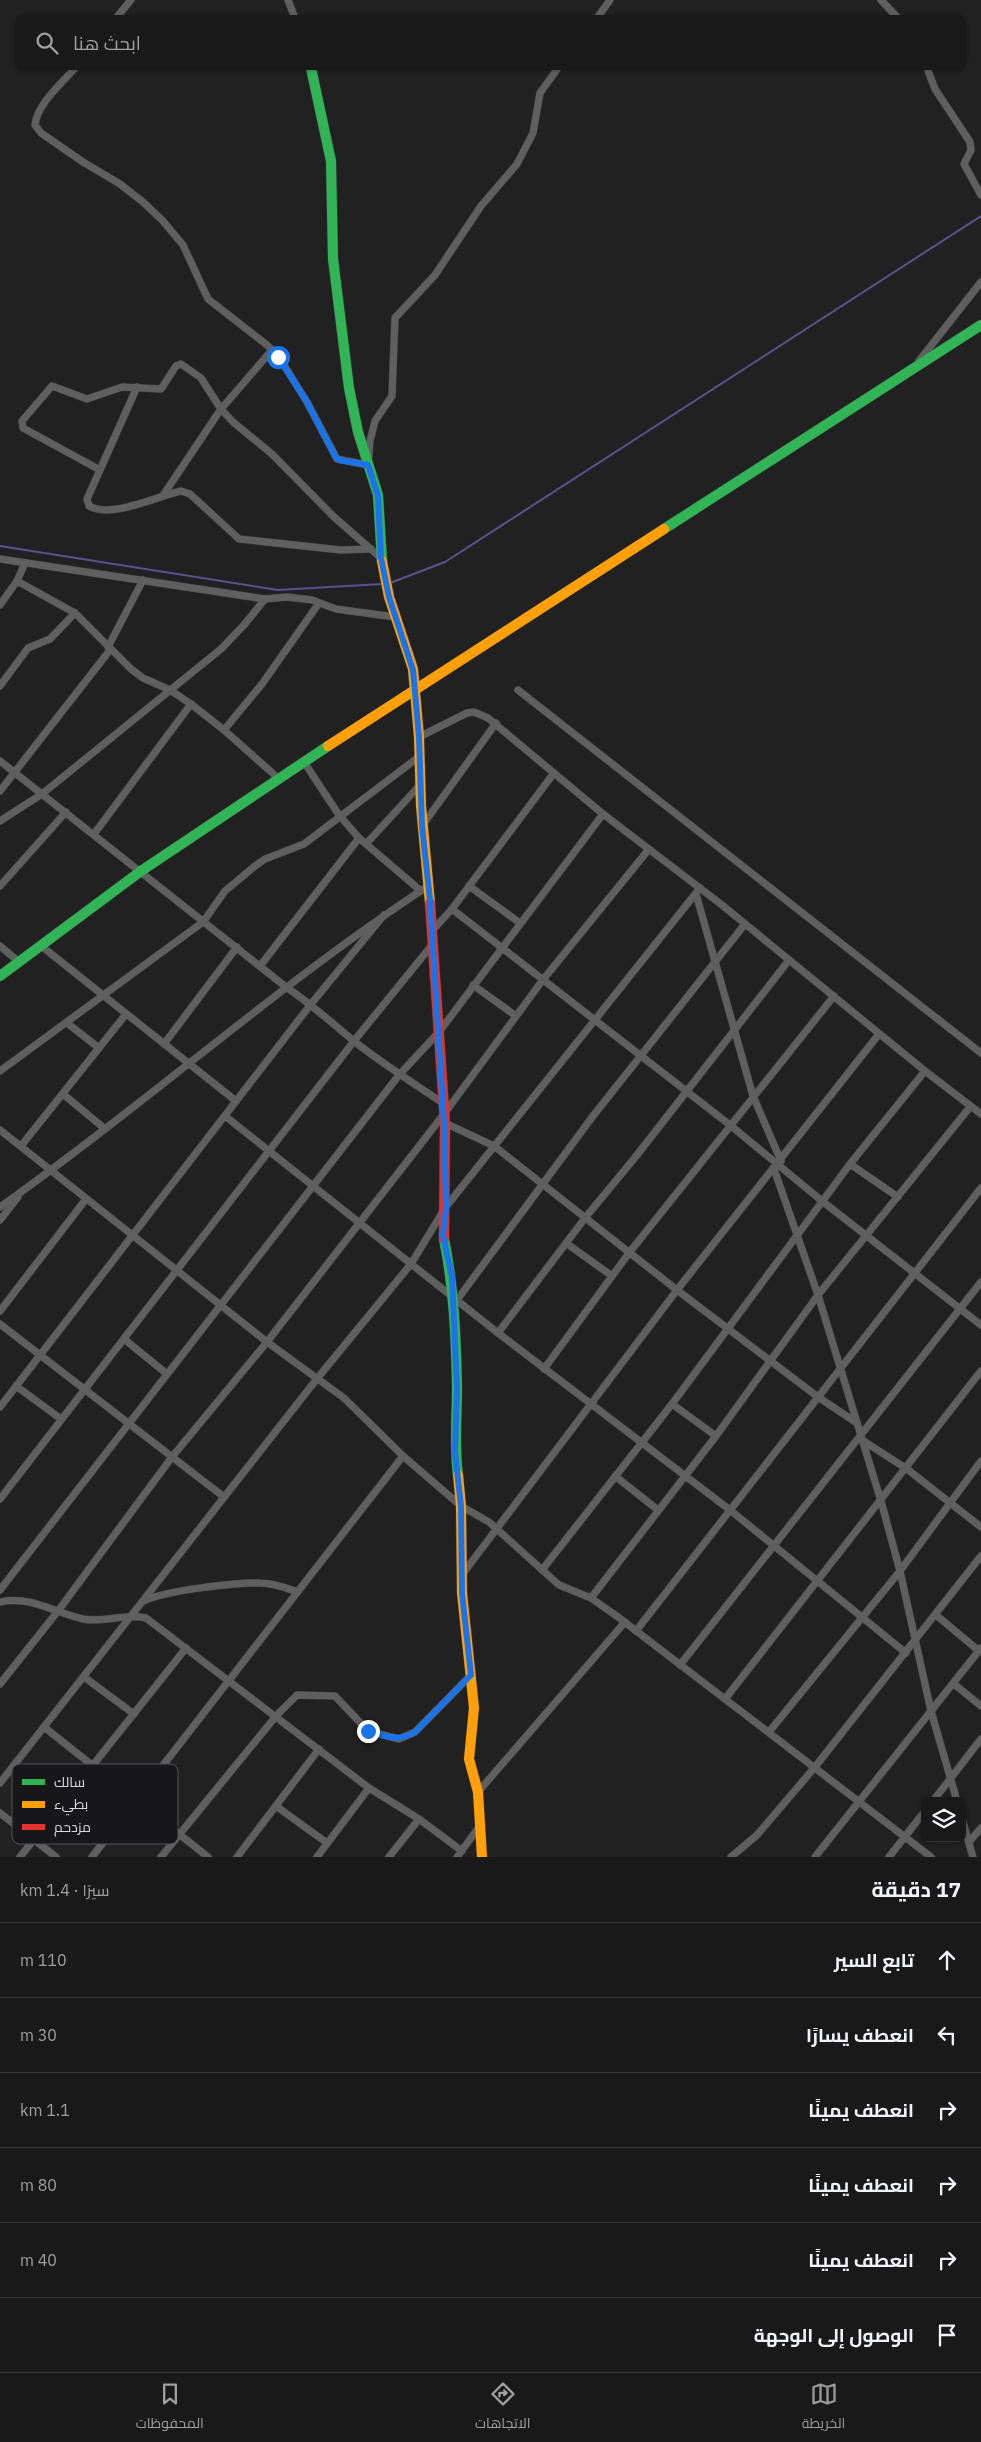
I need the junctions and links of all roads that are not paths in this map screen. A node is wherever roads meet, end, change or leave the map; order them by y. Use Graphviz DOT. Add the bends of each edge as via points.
graph roads {
  1 [pos="131,0"];
  2 [pos="288,0"];
  3 [pos="610,0"];
  4 [pos="881,0"];
  5 [pos="118,15"];
  6 [pos="294,15"];
  7 [pos="599,15"];
  8 [pos="895,15"];
  9 [pos="73,70"];
  10 [pos="312,70"];
  11 [pos="557,70"];
  12 [pos="929,70"];
  13 [pos="981,195"];
  14 [pos="981,282"];
  15 [pos="981,325"];
  16 [pos="272,350"];
  17 [pos="913,369"];
  18 [pos="137,387"];
  19 [pos="221,408"];
  20 [pos="368,465"];
  21 [pos="100,470"];
  22 [pos="164,494"];
  23 [pos="371,549"];
  24 [pos="381,558"];
  25 [pos="0,559"];
  26 [pos="25,563"];
  27 [pos="143,580"];
  28 [pos="17,581"];
  29 [pos="265,598"];
  30 [pos="319,603"];
  31 [pos="0,605"];
  32 [pos="74,613"];
  33 [pos="395,617"];
  34 [pos="109,649"];
  35 [pos="0,686"];
  36 [pos="170,690"];
  37 [pos="518,690"];
  38 [pos="413,691"];
  39 [pos="191,704"];
  40 [pos="496,723"];
  41 [pos="224,730"];
  42 [pos="419,737"];
  43 [pos="420,756"];
  44 [pos="0,761"];
  45 [pos="304,762"];
  46 [pos="14,772"];
  47 [pos="554,773"];
  48 [pos="278,778"];
  49 [pos="420,785"];
  50 [pos="0,791"];
  51 [pos="42,794"];
  52 [pos="66,812"];
  53 [pos="603,814"];
  54 [pos="339,816"];
  55 [pos="0,821"];
  56 [pos="422,826"];
  57 [pos="94,834"];
  58 [pos="358,838"];
  59 [pos="366,844"];
  60 [pos="649,849"];
  61 [pos="141,871"];
  62 [pos="0,886"];
  63 [pos="469,886"];
  64 [pos="424,888"];
  65 [pos="698,891"];
  66 [pos="452,909"];
  67 [pos="384,915"];
  68 [pos="203,922"];
  69 [pos="520,923"];
  70 [pos="745,924"];
  71 [pos="431,932"];
  72 [pos="40,945"];
  73 [pos="432,945"];
  74 [pos="0,946"];
  75 [pos="502,946"];
  76 [pos="237,947"];
  77 [pos="789,960"];
  78 [pos="19,962"];
  79 [pos="715,962"];
  80 [pos="260,966"];
  81 [pos="0,976"];
  82 [pos="542,981"];
  83 [pos="473,985"];
  84 [pos="286,987"];
  85 [pos="104,996"];
  86 [pos="834,996"];
  87 [pos="311,1004"];
  88 [pos="126,1014"];
  89 [pos="516,1016"];
  90 [pos="594,1022"];
  91 [pos="67,1023"];
  92 [pos="734,1027"];
  93 [pos="439,1032"];
  94 [pos="879,1034"];
  95 [pos="354,1041"];
  96 [pos="164,1044"];
  97 [pos="99,1048"];
  98 [pos="981,1054"];
  99 [pos="640,1056"];
  100 [pos="189,1064"];
  101 [pos="0,1071"];
  102 [pos="925,1071"];
  103 [pos="399,1075"];
  104 [pos="686,1092"];
  105 [pos="63,1094"];
  106 [pos="753,1096"];
  107 [pos="236,1101"];
  108 [pos="443,1103"];
  109 [pos="970,1107"];
  110 [pos="981,1114"];
  111 [pos="224,1116"];
  112 [pos="444,1119"];
  113 [pos="730,1125"];
  114 [pos="105,1129"];
  115 [pos="0,1130"];
  116 [pos="21,1146"];
  117 [pos="494,1146"];
  118 [pos="270,1152"];
  119 [pos="850,1164"];
  120 [pos="777,1165"];
  121 [pos="51,1171"];
  122 [pos="542,1183"];
  123 [pos="313,1186"];
  124 [pos="981,1188"];
  125 [pos="23,1190"];
  126 [pos="898,1197"];
  127 [pos="86,1199"];
  128 [pos="822,1201"];
  129 [pos="0,1207"];
  130 [pos="446,1208"];
  131 [pos="584,1218"];
  132 [pos="0,1220"];
  133 [pos="358,1222"];
  134 [pos="868,1235"];
  135 [pos="132,1236"];
  136 [pos="798,1236"];
  137 [pos="566,1243"];
  138 [pos="629,1253"];
  139 [pos="411,1264"];
  140 [pos="177,1270"];
  141 [pos="916,1272"];
  142 [pos="612,1276"];
  143 [pos="981,1282"];
  144 [pos="677,1290"];
  145 [pos="818,1295"];
  146 [pos="455,1298"];
  147 [pos="220,1306"];
  148 [pos="961,1308"];
  149 [pos="0,1310"];
  150 [pos="0,1324"];
  151 [pos="981,1325"];
  152 [pos="727,1327"];
  153 [pos="498,1333"];
  154 [pos="124,1339"];
  155 [pos="267,1342"];
  156 [pos="41,1355"];
  157 [pos="770,1359"];
  158 [pos="840,1368"];
  159 [pos="544,1369"];
  160 [pos="981,1371"];
  161 [pos="167,1374"];
  162 [pos="316,1380"];
  163 [pos="16,1386"];
  164 [pos="84,1390"];
  165 [pos="818,1397"];
  166 [pos="592,1404"];
  167 [pos="672,1404"];
  168 [pos="0,1407"];
  169 [pos="61,1419"];
  170 [pos="128,1424"];
  171 [pos="857,1424"];
  172 [pos="716,1436"];
  173 [pos="861,1436"];
  174 [pos="641,1443"];
  175 [pos="403,1456"];
  176 [pos="172,1458"];
  177 [pos="981,1461"];
  178 [pos="906,1469"];
  179 [pos="615,1476"];
  180 [pos="684,1476"];
  181 [pos="224,1497"];
  182 [pos="0,1499"];
  183 [pos="881,1501"];
  184 [pos="949,1502"];
  185 [pos="461,1506"];
  186 [pos="658,1510"];
  187 [pos="730,1510"];
  188 [pos="981,1527"];
  189 [pos="496,1529"];
  190 [pos="773,1546"];
  191 [pos="981,1556"];
  192 [pos="542,1570"];
  193 [pos="900,1571"];
  194 [pos="461,1576"];
  195 [pos="817,1582"];
  196 [pos="0,1590"];
  197 [pos="298,1592"];
  198 [pos="591,1598"];
  199 [pos="0,1602"];
  200 [pos="142,1603"];
  201 [pos="58,1611"];
  202 [pos="936,1615"];
  203 [pos="862,1616"];
  204 [pos="130,1618"];
  205 [pos="625,1622"];
  206 [pos="636,1631"];
  207 [pos="914,1643"];
  208 [pos="186,1648"];
  209 [pos="980,1649"];
  210 [pos="906,1653"];
  211 [pos="680,1665"];
  212 [pos="471,1675"];
  213 [pos="84,1677"];
  214 [pos="229,1680"];
  215 [pos="0,1684"];
  216 [pos="954,1684"];
  217 [pos="725,1699"];
  218 [pos="981,1706"];
  219 [pos="931,1711"];
  220 [pos="134,1714"];
  221 [pos="276,1716"];
  222 [pos="44,1727"];
  223 [pos="769,1732"];
  224 [pos="981,1740"];
  225 [pos="319,1749"];
  226 [pos="15,1764"];
  227 [pos="92,1764"];
  228 [pos="94,1764"];
  229 [pos="165,1764"];
  230 [pos="815,1767"];
  231 [pos="12,1768"];
  232 [pos="950,1778"];
  233 [pos="0,1783"];
  234 [pos="370,1788"];
  235 [pos="478,1792"];
  236 [pos="936,1797"];
  237 [pos="956,1797"];
  238 [pos="859,1801"];
  239 [pos="276,1806"];
  240 [pos="0,1814"];
  241 [pos="921,1816"];
  242 [pos="418,1819"];
  243 [pos="12,1823"];
  244 [pos="479,1827"];
  245 [pos="981,1828"];
  246 [pos="966,1832"];
  247 [pos="179,1834"];
  248 [pos="904,1838"];
  249 [pos="969,1842"];
  250 [pos="327,1843"];
  251 [pos="30,1844"];
  252 [pos="38,1844"];
  253 [pos="102,1844"];
  254 [pos="171,1844"];
  255 [pos="460,1854"];
  256 [pos="20,1857"];
  257 [pos="56,1857"];
  258 [pos="92,1857"];
  259 [pos="161,1857"];
  260 [pos="208,1857"];
  261 [pos="237,1857"];
  262 [pos="317,1857"];
  263 [pos="388,1857"];
  264 [pos="482,1857"];
  265 [pos="731,1857"];
  266 [pos="815,1857"];
  267 [pos="889,1857"];
  268 [pos="931,1857"];
  269 [pos="973,1857"];
  1 -- 5 [label="street"];
  2 -- 6 [label="street"];
  3 -- 7 [label="street"];
  4 -- 8 [label="street"];
  9 -- 16 [label="street" via="43,106 35,125 41,133 143,202 181,242 208,299"];
  10 -- 20 [label="main road" via="331,161 332,244 345,367"];
  11 -- 20 [label="street" via="540,93 533,133 518,164 481,206 435,275 395,318 392,396 375,421"];
  12 -- 13 [label="street" via="935,89 970,142 972,150 964,164"];
  14 -- 17 [label="street"];
  15 -- 17 [label="main road"];
  16 -- 19 [label="street"];
  16 -- 20 [label="street" via="307,402 337,459"];
  17 -- 38 [label="main road"];
  18 -- 19 [label="street" via="160,389 176,366 181,364 200,378"];
  18 -- 21 [label="street"];
  18 -- 21 [label="street" via="117,388 87,399 52,386 22,421 24,428"];
  19 -- 22 [label="street"];
  19 -- 23 [label="street"];
  20 -- 24 [label="main road" via="378,496"];
  21 -- 22 [label="street" via="87,501 92,508 111,510"];
  22 -- 23 [label="street" via="186,492 238,539 341,550"];
  23 -- 24 [label="street"];
  24 -- 33 [label="main road"];
  25 -- 26 [label="street"];
  26 -- 27 [label="street"];
  26 -- 28 [label="street"];
  27 -- 29 [label="street"];
  27 -- 34 [label="street"];
  28 -- 31 [label="street"];
  28 -- 32 [label="street"];
  29 -- 30 [label="street" via="287,597"];
  29 -- 36 [label="street" via="228,642"];
  30 -- 33 [label="street" via="341,610"];
  30 -- 41 [label="street" via="259,688"];
  32 -- 34 [label="street"];
  32 -- 35 [label="street" via="50,638 28,648"];
  33 -- 38 [label="main road" via="412,664"];
  34 -- 36 [label="street" via="143,678"];
  34 -- 46 [label="street"];
  36 -- 39 [label="street"];
  36 -- 51 [label="street"];
  37 -- 98 [label="street"];
  38 -- 42 [label="main road"];
  38 -- 45 [label="main road"];
  39 -- 41 [label="street"];
  39 -- 57 [label="street"];
  40 -- 42 [label="street" via="481,714 466,713"];
  40 -- 47 [label="street"];
  40 -- 56 [label="street"];
  41 -- 48 [label="street"];
  42 -- 43 [label="main road"];
  43 -- 49 [label="main road"];
  43 -- 54 [label="street"];
  44 -- 46 [label="street"];
  45 -- 48 [label="main road"];
  45 -- 54 [label="street"];
  46 -- 50 [label="street"];
  46 -- 51 [label="street"];
  47 -- 53 [label="street"];
  47 -- 63 [label="street"];
  48 -- 61 [label="main road"];
  49 -- 56 [label="main road"];
  49 -- 59 [label="street"];
  51 -- 52 [label="street"];
  51 -- 55 [label="street"];
  52 -- 57 [label="street"];
  52 -- 62 [label="street"];
  53 -- 60 [label="street"];
  53 -- 69 [label="street"];
  54 -- 58 [label="street"];
  54 -- 68 [label="street" via="299,846 255,866 225,891"];
  56 -- 64 [label="main road"];
  57 -- 61 [label="street"];
  58 -- 59 [label="street"];
  58 -- 80 [label="street"];
  59 -- 64 [label="street"];
  60 -- 65 [label="street"];
  60 -- 82 [label="street"];
  61 -- 68 [label="street"];
  61 -- 72 [label="main road"];
  63 -- 66 [label="street"];
  63 -- 69 [label="street"];
  64 -- 67 [label="street"];
  64 -- 71 [label="main road"];
  65 -- 70 [label="street"];
  65 -- 79 [label="street"];
  65 -- 90 [label="street"];
  66 -- 71 [label="street"];
  66 -- 75 [label="street"];
  67 -- 84 [label="street"];
  67 -- 87 [label="street"];
  68 -- 76 [label="street"];
  68 -- 85 [label="street"];
  69 -- 75 [label="street"];
  70 -- 77 [label="street"];
  70 -- 79 [label="street"];
  71 -- 73 [label="main road"];
  72 -- 78 [label="main road"];
  72 -- 85 [label="street"];
  73 -- 93 [label="main road"];
  73 -- 95 [label="street"];
  74 -- 78 [label="street"];
  75 -- 82 [label="street"];
  75 -- 83 [label="street"];
  76 -- 80 [label="street"];
  76 -- 96 [label="street"];
  77 -- 86 [label="street"];
  77 -- 92 [label="street"];
  78 -- 81 [label="main road"];
  79 -- 92 [label="street"];
  79 -- 99 [label="street"];
  80 -- 84 [label="street"];
  82 -- 89 [label="street"];
  82 -- 90 [label="street"];
  83 -- 89 [label="street"];
  83 -- 93 [label="street"];
  84 -- 87 [label="street"];
  84 -- 100 [label="street"];
  85 -- 88 [label="street"];
  85 -- 91 [label="street"];
  86 -- 94 [label="street"];
  86 -- 106 [label="street"];
  87 -- 95 [label="street"];
  87 -- 107 [label="street"];
  88 -- 96 [label="street"];
  88 -- 97 [label="street"];
  89 -- 112 [label="street"];
  90 -- 99 [label="street"];
  90 -- 117 [label="street"];
  91 -- 97 [label="street"];
  91 -- 101 [label="street"];
  92 -- 104 [label="street"];
  92 -- 106 [label="street"];
  93 -- 103 [label="street"];
  93 -- 108 [label="main road"];
  94 -- 102 [label="street"];
  94 -- 120 [label="street"];
  95 -- 103 [label="street"];
  95 -- 118 [label="street"];
  96 -- 100 [label="street"];
  97 -- 105 [label="street"];
  99 -- 104 [label="street"];
  99 -- 122 [label="street"];
  100 -- 107 [label="street"];
  100 -- 114 [label="street"];
  102 -- 109 [label="street"];
  102 -- 119 [label="street"];
  103 -- 108 [label="street"];
  103 -- 123 [label="street"];
  104 -- 113 [label="street"];
  104 -- 131 [label="street"];
  105 -- 114 [label="street"];
  105 -- 116 [label="street"];
  106 -- 113 [label="street"];
  106 -- 120 [label="street"];
  107 -- 111 [label="street"];
  108 -- 112 [label="main road"];
  109 -- 110 [label="street"];
  109 -- 126 [label="street"];
  111 -- 118 [label="street"];
  111 -- 135 [label="street"];
  112 -- 117 [label="street"];
  112 -- 130 [label="main road"];
  112 -- 133 [label="street"];
  113 -- 120 [label="street"];
  113 -- 138 [label="street"];
  114 -- 121 [label="street"];
  115 -- 116 [label="street"];
  116 -- 121 [label="street"];
  117 -- 122 [label="street"];
  117 -- 130 [label="street"];
  118 -- 123 [label="street"];
  118 -- 140 [label="street"];
  119 -- 126 [label="street"];
  119 -- 128 [label="street"];
  120 -- 128 [label="street"];
  120 -- 136 [label="street"];
  120 -- 144 [label="street"];
  121 -- 125 [label="street"];
  121 -- 127 [label="street"];
  122 -- 131 [label="street"];
  122 -- 146 [label="street"];
  123 -- 133 [label="street"];
  123 -- 147 [label="street"];
  124 -- 141 [label="street"];
  125 -- 129 [label="street"];
  125 -- 132 [label="street"];
  126 -- 134 [label="street"];
  127 -- 135 [label="street"];
  127 -- 149 [label="street"];
  128 -- 134 [label="street"];
  128 -- 136 [label="street"];
  130 -- 139 [label="street"];
  130 -- 146 [label="main road" via="443,1235"];
  131 -- 137 [label="street"];
  131 -- 138 [label="street"];
  133 -- 139 [label="street"];
  133 -- 155 [label="street"];
  134 -- 141 [label="street"];
  134 -- 145 [label="street"];
  135 -- 140 [label="street"];
  135 -- 156 [label="street"];
  136 -- 145 [label="street"];
  136 -- 152 [label="street"];
  137 -- 142 [label="street"];
  137 -- 153 [label="street"];
  138 -- 142 [label="street"];
  138 -- 144 [label="street"];
  139 -- 146 [label="street"];
  139 -- 162 [label="street"];
  140 -- 147 [label="street"];
  140 -- 154 [label="street"];
  141 -- 148 [label="street"];
  141 -- 158 [label="street"];
  142 -- 159 [label="street"];
  143 -- 148 [label="street"];
  144 -- 152 [label="street"];
  144 -- 166 [label="street"];
  145 -- 157 [label="street"];
  145 -- 158 [label="street"];
  146 -- 153 [label="street"];
  146 -- 185 [label="main road" via="455,1452"];
  147 -- 155 [label="street"];
  147 -- 161 [label="street"];
  148 -- 151 [label="street"];
  148 -- 173 [label="street"];
  150 -- 156 [label="street"];
  152 -- 157 [label="street"];
  152 -- 167 [label="street"];
  153 -- 159 [label="street"];
  154 -- 161 [label="street"];
  154 -- 164 [label="street"];
  155 -- 162 [label="street"];
  155 -- 176 [label="street"];
  156 -- 163 [label="street"];
  156 -- 164 [label="street"];
  157 -- 165 [label="street"];
  157 -- 172 [label="street"];
  158 -- 165 [label="street"];
  158 -- 171 [label="street"];
  159 -- 166 [label="street"];
  160 -- 178 [label="street"];
  161 -- 170 [label="street"];
  162 -- 175 [label="street" via="356,1408"];
  162 -- 181 [label="street"];
  163 -- 168 [label="street"];
  163 -- 169 [label="street"];
  164 -- 169 [label="street"];
  164 -- 170 [label="street"];
  165 -- 171 [label="street"];
  165 -- 187 [label="street"];
  166 -- 174 [label="street"];
  166 -- 189 [label="street"];
  167 -- 172 [label="street"];
  167 -- 174 [label="street"];
  169 -- 182 [label="street"];
  170 -- 176 [label="street"];
  170 -- 196 [label="street"];
  171 -- 173 [label="street"];
  172 -- 180 [label="street"];
  173 -- 178 [label="street"];
  173 -- 183 [label="street"];
  173 -- 190 [label="street"];
  174 -- 179 [label="street"];
  174 -- 180 [label="street"];
  175 -- 185 [label="street"];
  175 -- 197 [label="street"];
  176 -- 181 [label="street"];
  176 -- 201 [label="street"];
  177 -- 184 [label="street"];
  178 -- 183 [label="street"];
  178 -- 184 [label="street"];
  179 -- 186 [label="street"];
  179 -- 192 [label="street"];
  180 -- 186 [label="street"];
  180 -- 187 [label="street"];
  181 -- 200 [label="street"];
  183 -- 193 [label="street"];
  183 -- 195 [label="street"];
  184 -- 188 [label="street"];
  184 -- 193 [label="street"];
  185 -- 189 [label="street"];
  185 -- 194 [label="main road"];
  186 -- 198 [label="street"];
  187 -- 190 [label="street"];
  187 -- 206 [label="street"];
  189 -- 192 [label="street"];
  189 -- 194 [label="street"];
  190 -- 195 [label="street"];
  190 -- 211 [label="street"];
  191 -- 202 [label="street"];
  192 -- 198 [label="street" via="564,1588"];
  193 -- 203 [label="street"];
  193 -- 207 [label="street"];
  194 -- 212 [label="main road"];
  195 -- 203 [label="street"];
  195 -- 217 [label="street"];
  197 -- 200 [label="street" via="276,1585 246,1583 159,1596"];
  197 -- 214 [label="street"];
  198 -- 205 [label="street"];
  199 -- 201 [label="street" via="20,1600"];
  200 -- 204 [label="street"];
  201 -- 204 [label="street" via="96,1620"];
  201 -- 215 [label="street"];
  202 -- 207 [label="street"];
  202 -- 209 [label="street"];
  203 -- 210 [label="street"];
  203 -- 223 [label="street"];
  204 -- 208 [label="street" via="146,1618"];
  204 -- 213 [label="street"];
  205 -- 206 [label="street"];
  205 -- 235 [label="street"];
  206 -- 211 [label="street"];
  207 -- 210 [label="street"];
  207 -- 219 [label="street"];
  208 -- 214 [label="street"];
  208 -- 220 [label="street"];
  209 -- 216 [label="street"];
  210 -- 230 [label="street"];
  211 -- 217 [label="street"];
  212 -- 221 [label="street" via="415,1732 399,1740 368,1731 331,1695 298,1695"];
  212 -- 235 [label="main road" via="474,1708 470,1759"];
  213 -- 220 [label="street"];
  213 -- 222 [label="street"];
  214 -- 221 [label="street"];
  214 -- 229 [label="street"];
  216 -- 218 [label="street"];
  216 -- 219 [label="street"];
  217 -- 223 [label="street"];
  219 -- 232 [label="street"];
  219 -- 238 [label="street"];
  220 -- 228 [label="street"];
  221 -- 225 [label="street"];
  221 -- 247 [label="street"];
  222 -- 226 [label="street"];
  222 -- 227 [label="street"];
  223 -- 230 [label="street"];
  224 -- 232 [label="street"];
  225 -- 234 [label="street"];
  225 -- 239 [label="street"];
  230 -- 238 [label="street"];
  230 -- 265 [label="street" via="747,1845"];
  231 -- 233 [label="street"];
  232 -- 236 [label="street"];
  232 -- 237 [label="street"];
  234 -- 242 [label="street"];
  234 -- 250 [label="street"];
  235 -- 244 [label="main road"];
  238 -- 248 [label="street"];
  238 -- 266 [label="street"];
  239 -- 250 [label="street"];
  239 -- 261 [label="street"];
  240 -- 243 [label="street"];
  241 -- 248 [label="street"];
  242 -- 255 [label="street"];
  242 -- 263 [label="street"];
  244 -- 255 [label="street"];
  244 -- 264 [label="main road"];
  245 -- 249 [label="street"];
  246 -- 249 [label="street"];
  247 -- 260 [label="street"];
  248 -- 267 [label="street"];
  248 -- 268 [label="street"];
  249 -- 269 [label="street"];
  250 -- 262 [label="street"];
  251 -- 256 [label="street"];
  252 -- 257 [label="street"];
  253 -- 258 [label="street"];
  254 -- 259 [label="street"];
}
